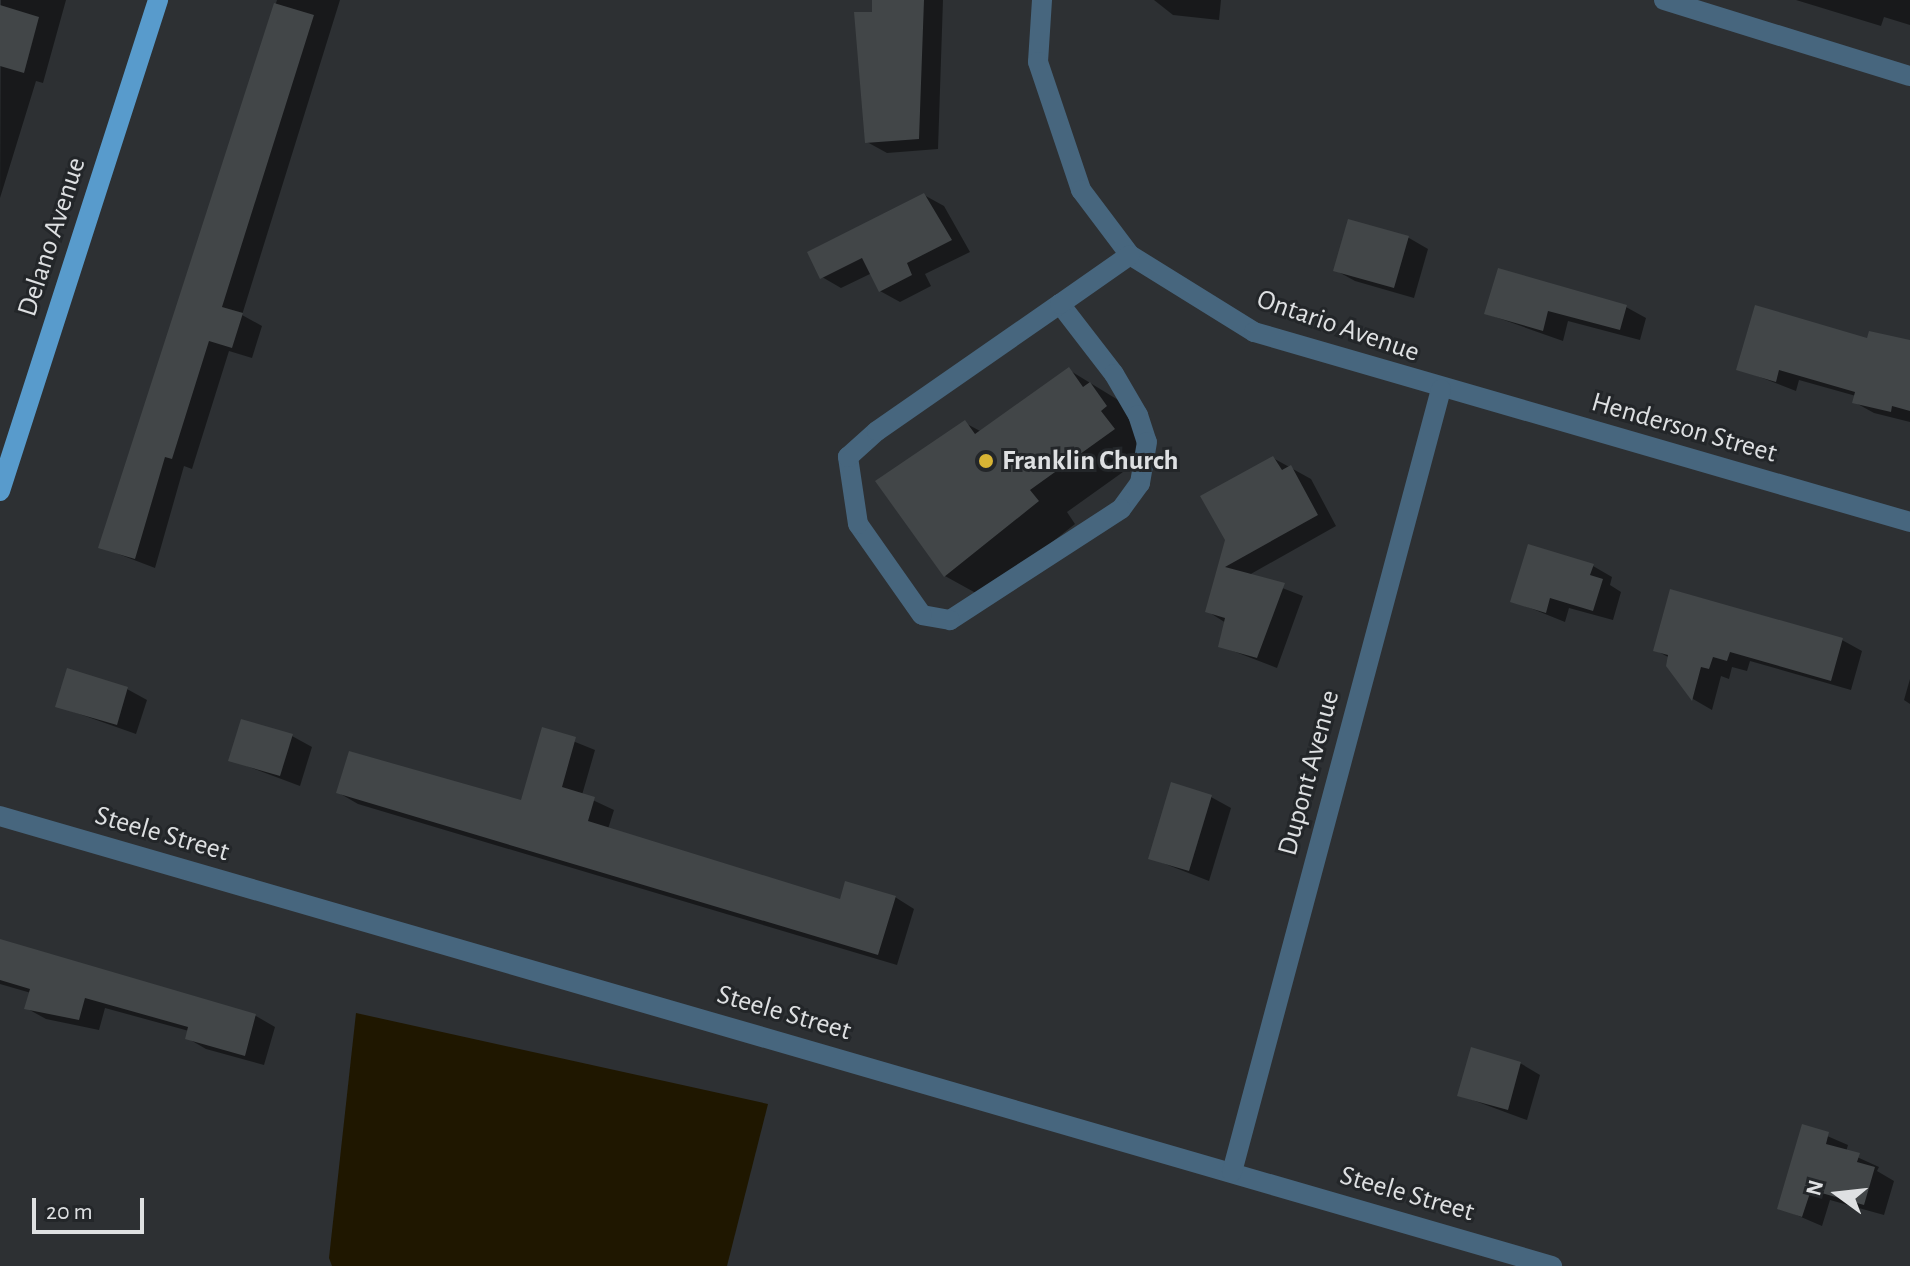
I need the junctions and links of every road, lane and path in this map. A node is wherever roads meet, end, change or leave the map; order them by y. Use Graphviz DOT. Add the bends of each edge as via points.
graph roads {
  1 [pos="158,0"];
  2 [pos="1042,0"];
  3 [pos="1664,0"];
  4 [pos="1910,76"];
  5 [pos="1130,255"];
  6 [pos="1060,304"];
  7 [pos="1441,389"];
  8 [pos="0,491"];
  9 [pos="1910,522"];
  10 [pos="0,816"];
  11 [pos="1232,1172"];
  12 [pos="1552,1266"];
  1 -- 8 [label="main road, Delano Avenue"];
  2 -- 5 [label="street, Ontario Avenue" via="1038,62 1081,190"];
  3 -- 4 [label="street"];
  5 -- 6 [label="street"];
  5 -- 7 [label="street, Ontario Avenue" via="1254,332"];
  6 -- 6 [label="street" via="848,457 858,524 922,615 950,620 1121,509 1140,483 1146,453 1138,415"];
  7 -- 9 [label="street, Henderson Street"];
  7 -- 11 [label="street, Dupont Avenue"];
  10 -- 11 [label="street, Steele Street"];
  11 -- 12 [label="street, Steele Street"];
}
